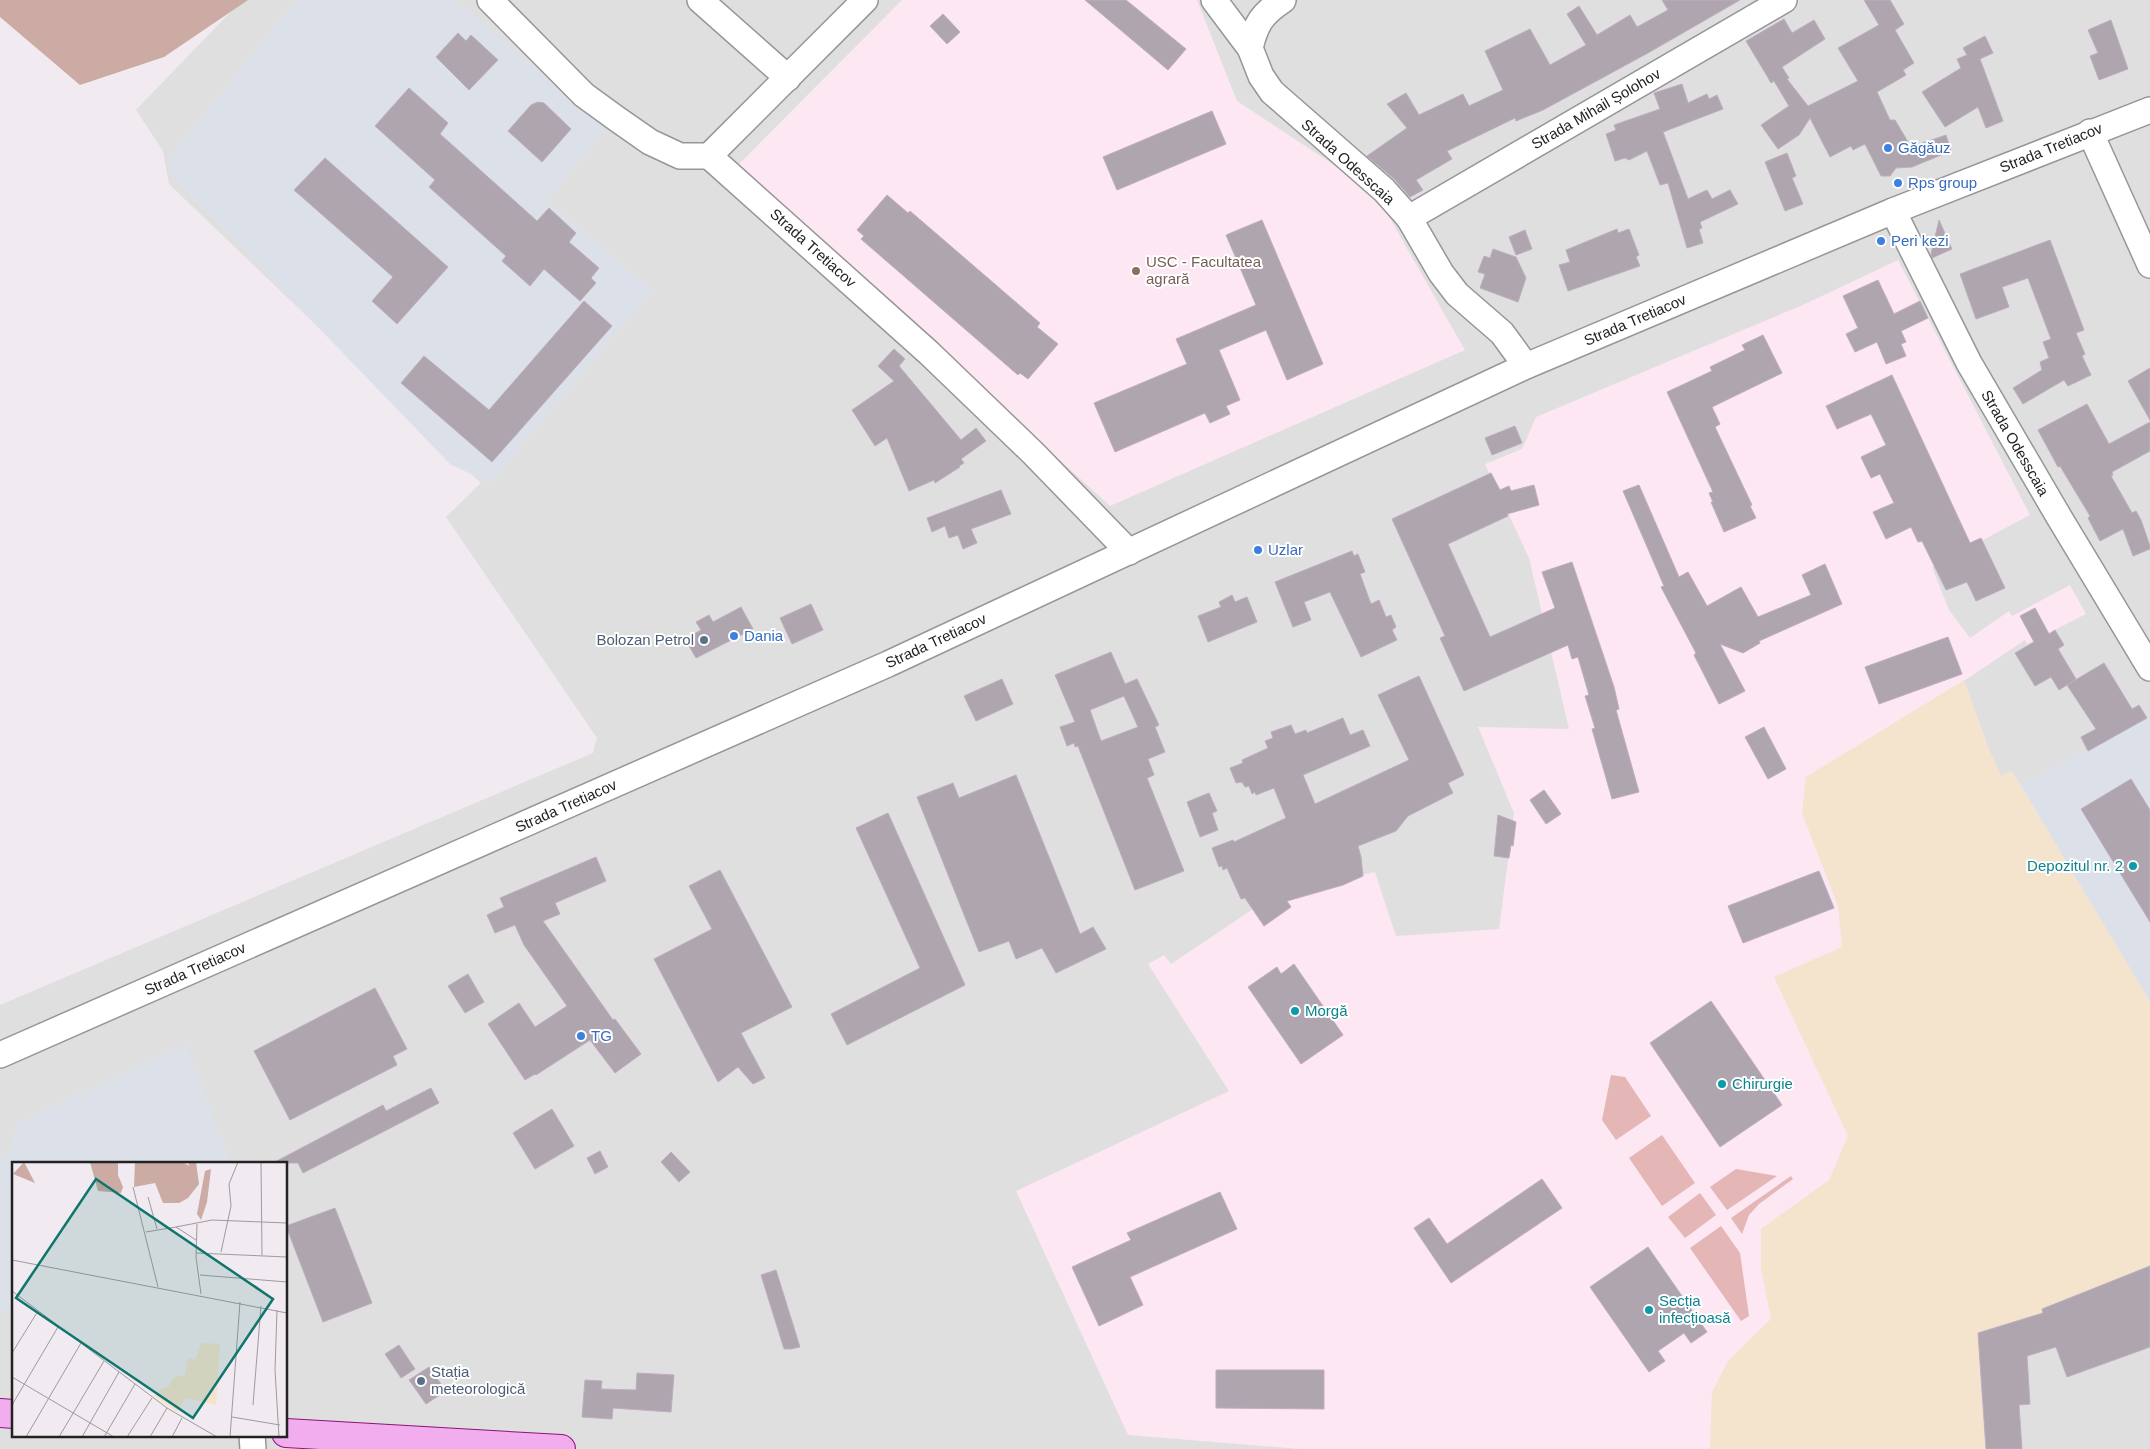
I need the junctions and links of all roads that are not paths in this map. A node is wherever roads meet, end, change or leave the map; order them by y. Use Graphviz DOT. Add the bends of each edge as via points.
graph roads {
  1 [pos="490,0"];
  2 [pos="700,0"];
  3 [pos="865,0"];
  4 [pos="1214,0"];
  5 [pos="1283,0"];
  6 [pos="1784,0"];
  7 [pos="1250,48"];
  8 [pos="788,78"];
  9 [pos="2150,110"];
  10 [pos="2090,132"];
  11 [pos="709,156"];
  12 [pos="1893,211"];
  13 [pos="1409,218"];
  14 [pos="2150,265"];
  15 [pos="1526,366"];
  16 [pos="1129,552"];
  17 [pos="2150,668"];
  18 [pos="0,1054"];
  19 [pos="288,1433"];
  20 [pos="252,1436"];
  21 [pos="512,1448"];
  22 [pos="253,1449"];
  23 [pos="561,1449"];
  1 -- 11 [label="street" via="584,95 617,119 650,142 680,156"];
  2 -- 8 [label="street"];
  3 -- 8 [label="street"];
  4 -- 7 [label="street, Strada Odesscaia"];
  5 -- 7 [label="street" via="1268,10 1255,26"];
  6 -- 13 [label="street, Strada Mihail Șolohov"];
  7 -- 13 [label="street, Strada Odesscaia" via="1260,76 1272,92 1384,190"];
  8 -- 11 [label="street"];
  9 -- 10 [label="street, Strada Tretiacov"];
  10 -- 12 [label="street, Strada Tretiacov"];
  10 -- 14 [label="street"];
  11 -- 16 [label="street, Strada Tretiacov" via="930,353"];
  12 -- 15 [label="street, Strada Tretiacov"];
  12 -- 17 [label="street, Strada Odesscaia" via="1969,363"];
  13 -- 15 [label="street, Strada Odesscaia" via="1440,273 1457,294 1502,333"];
  15 -- 16 [label="street, Strada Tretiacov"];
  16 -- 18 [label="street, Strada Tretiacov" via="888,664"];
  19 -- 21 [label="main road"];
  20 -- 22 [label="street"];
  21 -- 23 [label="main road"];
}
